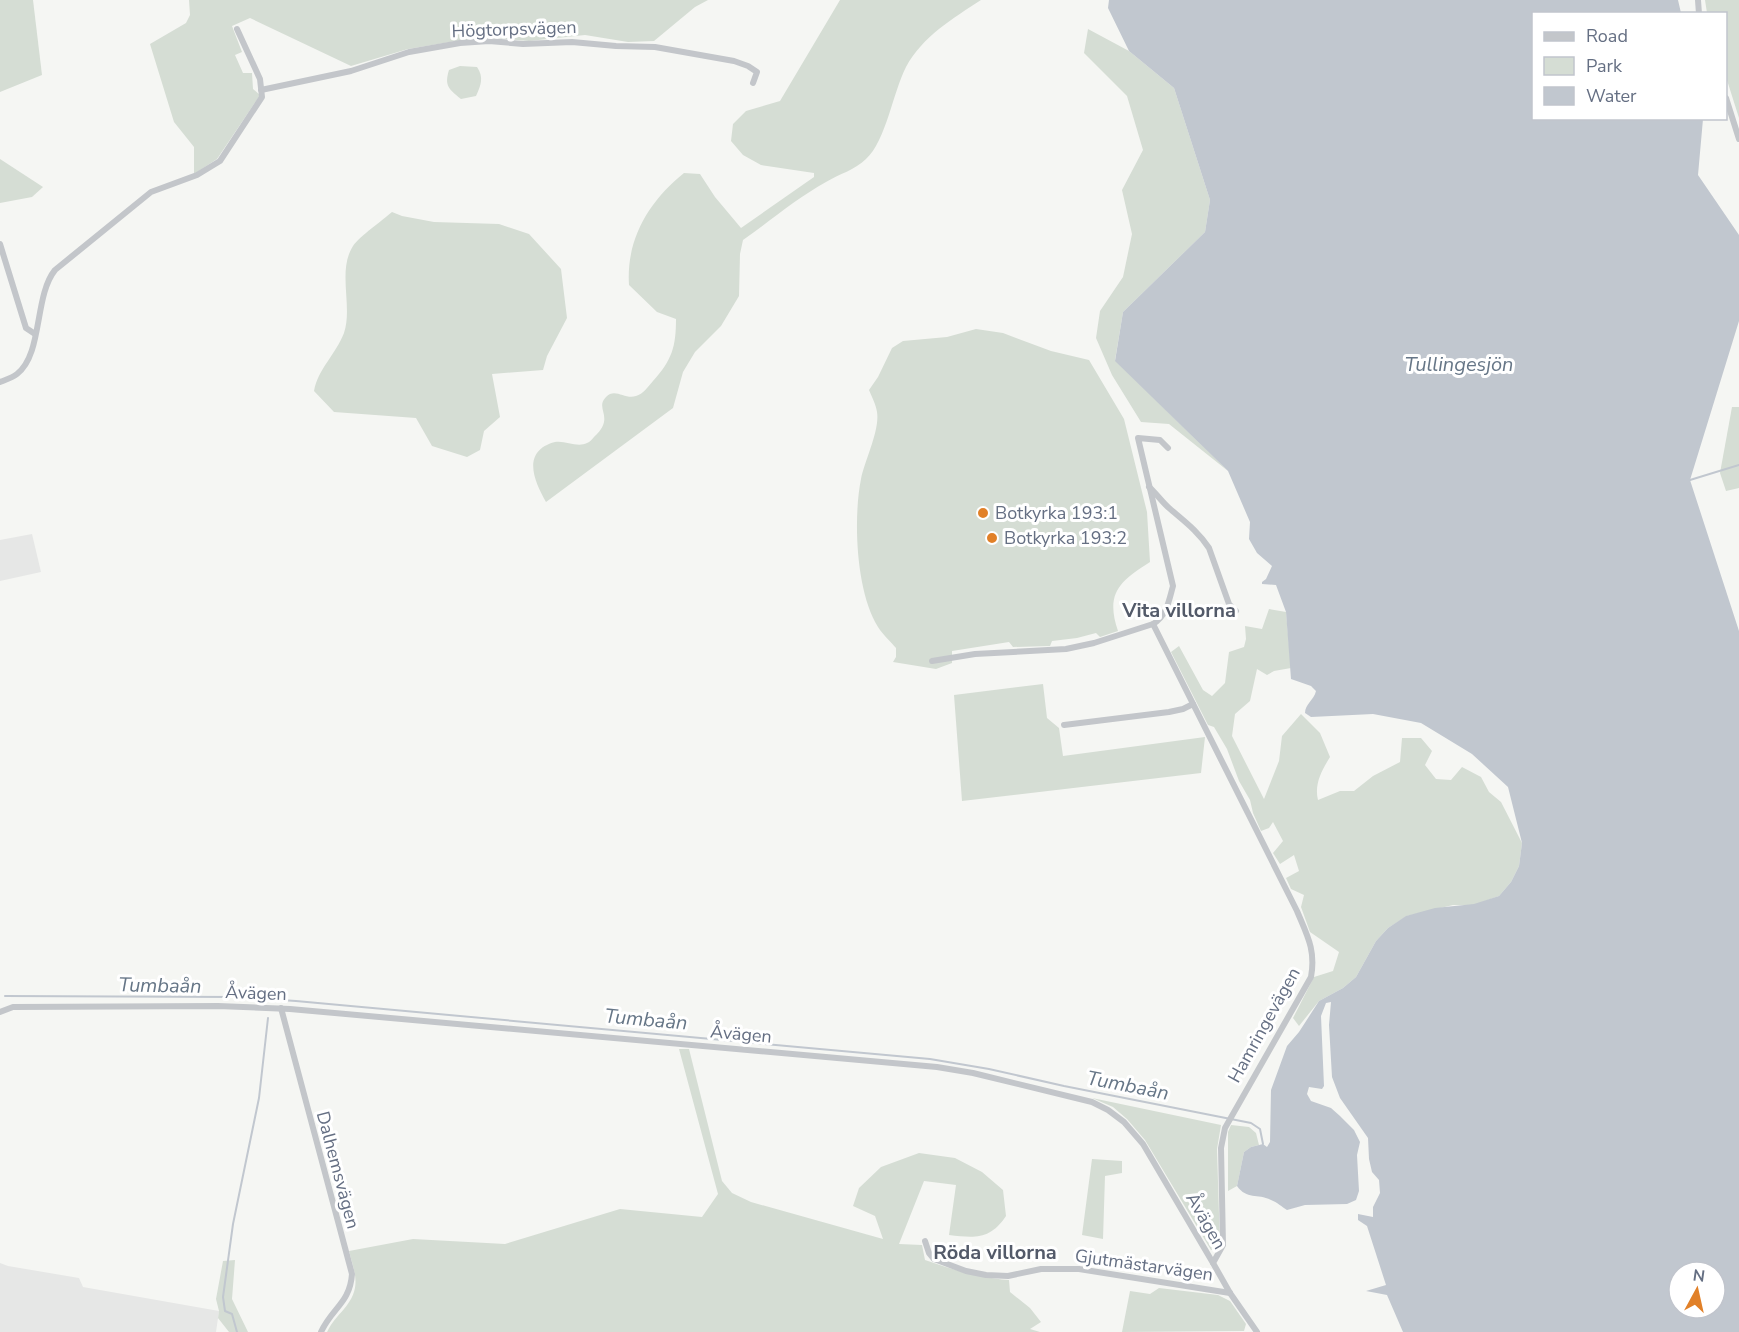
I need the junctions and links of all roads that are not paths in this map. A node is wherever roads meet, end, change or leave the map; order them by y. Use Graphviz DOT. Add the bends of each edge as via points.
graph roads {
  1 [pos="237,29"];
  2 [pos="753,83"];
  3 [pos="261,90"];
  4 [pos="1727,104"];
  5 [pos="1739,137"];
  6 [pos="0,244"];
  7 [pos="35,334"];
  8 [pos="0,382"];
  9 [pos="1167,448"];
  10 [pos="1149,486"];
  11 [pos="1236,610"];
  12 [pos="1153,624"];
  13 [pos="932,661"];
  14 [pos="1193,704"];
  15 [pos="1064,725"];
  16 [pos="281,1008"];
  17 [pos="0,1012"];
  18 [pos="925,1241"];
  19 [pos="1213,1263"];
  20 [pos="1230,1293"];
  21 [pos="321,1332"];
  22 [pos="1257,1332"];
  1 -- 3 [label="street" via="260,79"];
  2 -- 3 [label="street, Högtorpsvägen" via="757,72 748,66 655,47 489,41 409,52 351,71"];
  3 -- 7 [label="street" via="262,97 220,161 197,175 151,192 55,270 46,286"];
  4 -- 5 [label="street"];
  6 -- 7 [label="street" via="26,328"];
  7 -- 8 [label="street" via="22,368"];
  9 -- 10 [label="street" via="1160,440 1138,438"];
  10 -- 11 [label="street" via="1204,540 1229,604"];
  10 -- 12 [label="street" via="1173,586 1168,606"];
  12 -- 13 [label="street" via="1066,649 975,654"];
  12 -- 14 [label="street, Hamringevägen"];
  14 -- 15 [label="street" via="1169,712"];
  14 -- 19 [label="street, Hamringevägen" via="1296,911 1311,944 1314,962 1311,977 1225,1128 1221,1148 1223,1245"];
  16 -- 17 [label="street, Åvägen" via="13,1007"];
  16 -- 19 [label="street, Åvägen" via="937,1067 1092,1102 1124,1122 1143,1144"];
  16 -- 21 [label="street, Dalhemsvägen" via="352,1274 346,1298 328,1317"];
  18 -- 20 [label="street, Gjutmästarvägen" via="934,1259 986,1275 1079,1269"];
  19 -- 20 [label="street"];
  20 -- 22 [label="street"];
}
